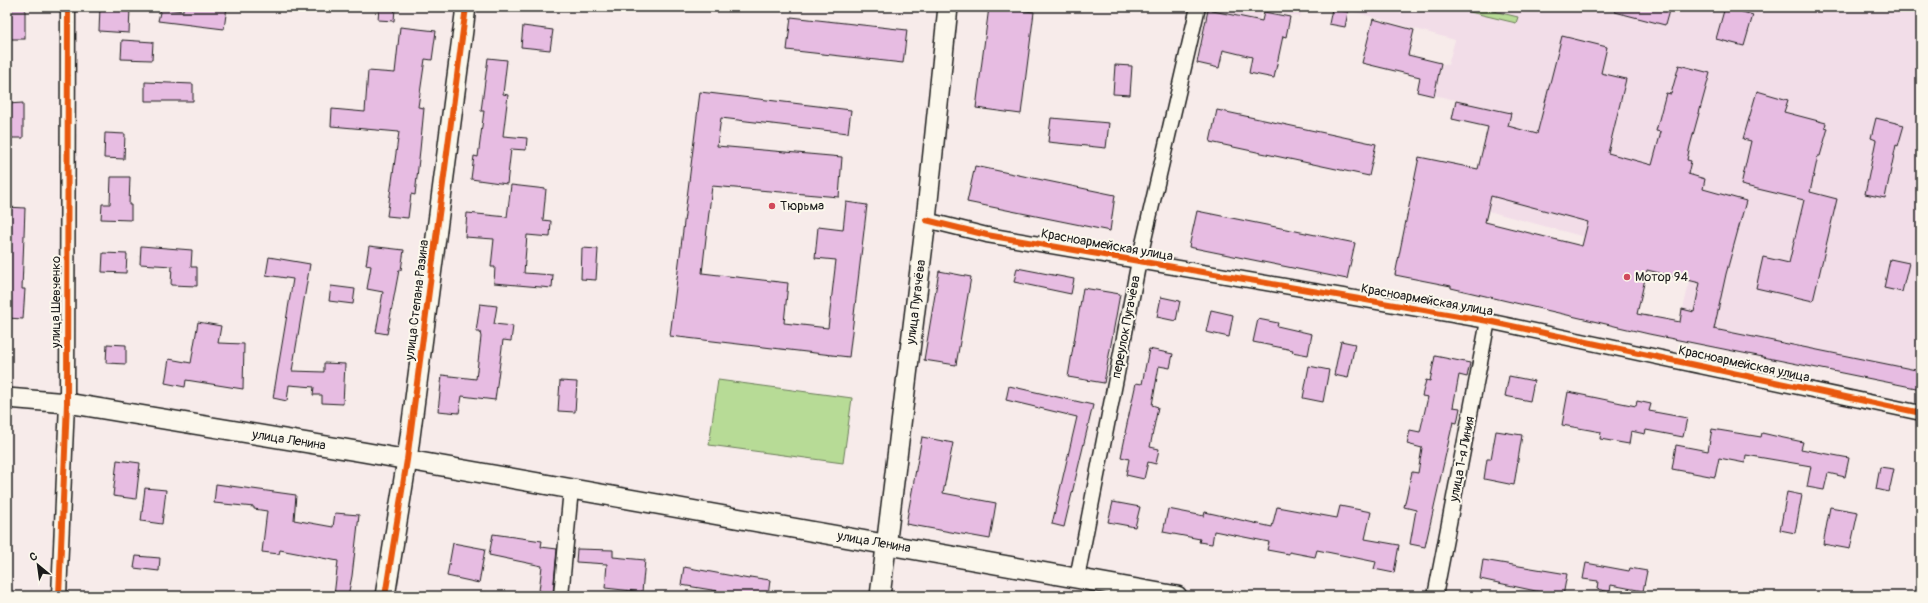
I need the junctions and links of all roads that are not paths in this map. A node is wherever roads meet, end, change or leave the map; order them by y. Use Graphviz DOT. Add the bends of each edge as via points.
graph roads {
  1 [pos="68,7"];
  2 [pos="466,7"];
  3 [pos="948,7"];
  4 [pos="1198,7"];
  5 [pos="926,220"];
  6 [pos="1139,261"];
  7 [pos="1488,321"];
  8 [pos="7,398"];
  9 [pos="67,403"];
  10 [pos="1921,413"];
  11 [pos="407,460"];
  12 [pos="571,488"];
  13 [pos="887,545"];
  14 [pos="1076,578"];
  15 [pos="59,596"];
  16 [pos="384,596"];
  17 [pos="561,596"];
  18 [pos="880,596"];
  19 [pos="1177,596"];
  20 [pos="1436,596"];
  1 -- 9 [label="street, улица Шевченко"];
  2 -- 11 [label="main road, улица Степана Разина"];
  3 -- 5 [label="main road, улица Пугачёва"];
  4 -- 6 [label="street, переулок Пугачёва"];
  5 -- 6 [label="street, Красноармейская улица" via="987,235"];
  5 -- 13 [label="main road, улица Пугачёва"];
  6 -- 7 [label="street, Красноармейская улица"];
  6 -- 14 [label="street, переулок Пугачёва"];
  7 -- 10 [label="street, Красноармейская улица"];
  7 -- 20 [label="street, улица 1-я Линия"];
  8 -- 9 [label="main road, улица Ленина"];
  9 -- 11 [label="main road, улица Ленина"];
  9 -- 15 [label="street, улица Шевченко"];
  11 -- 12 [label="main road, улица Ленина"];
  11 -- 16 [label="main road, улица Степана Разина"];
  12 -- 13 [label="main road, улица Ленина"];
  12 -- 17 [label="street"];
  13 -- 14 [label="main road, улица Ленина"];
  13 -- 18 [label="main road, улица Пугачёва"];
  14 -- 19 [label="main road, улица Ленина"];
}
